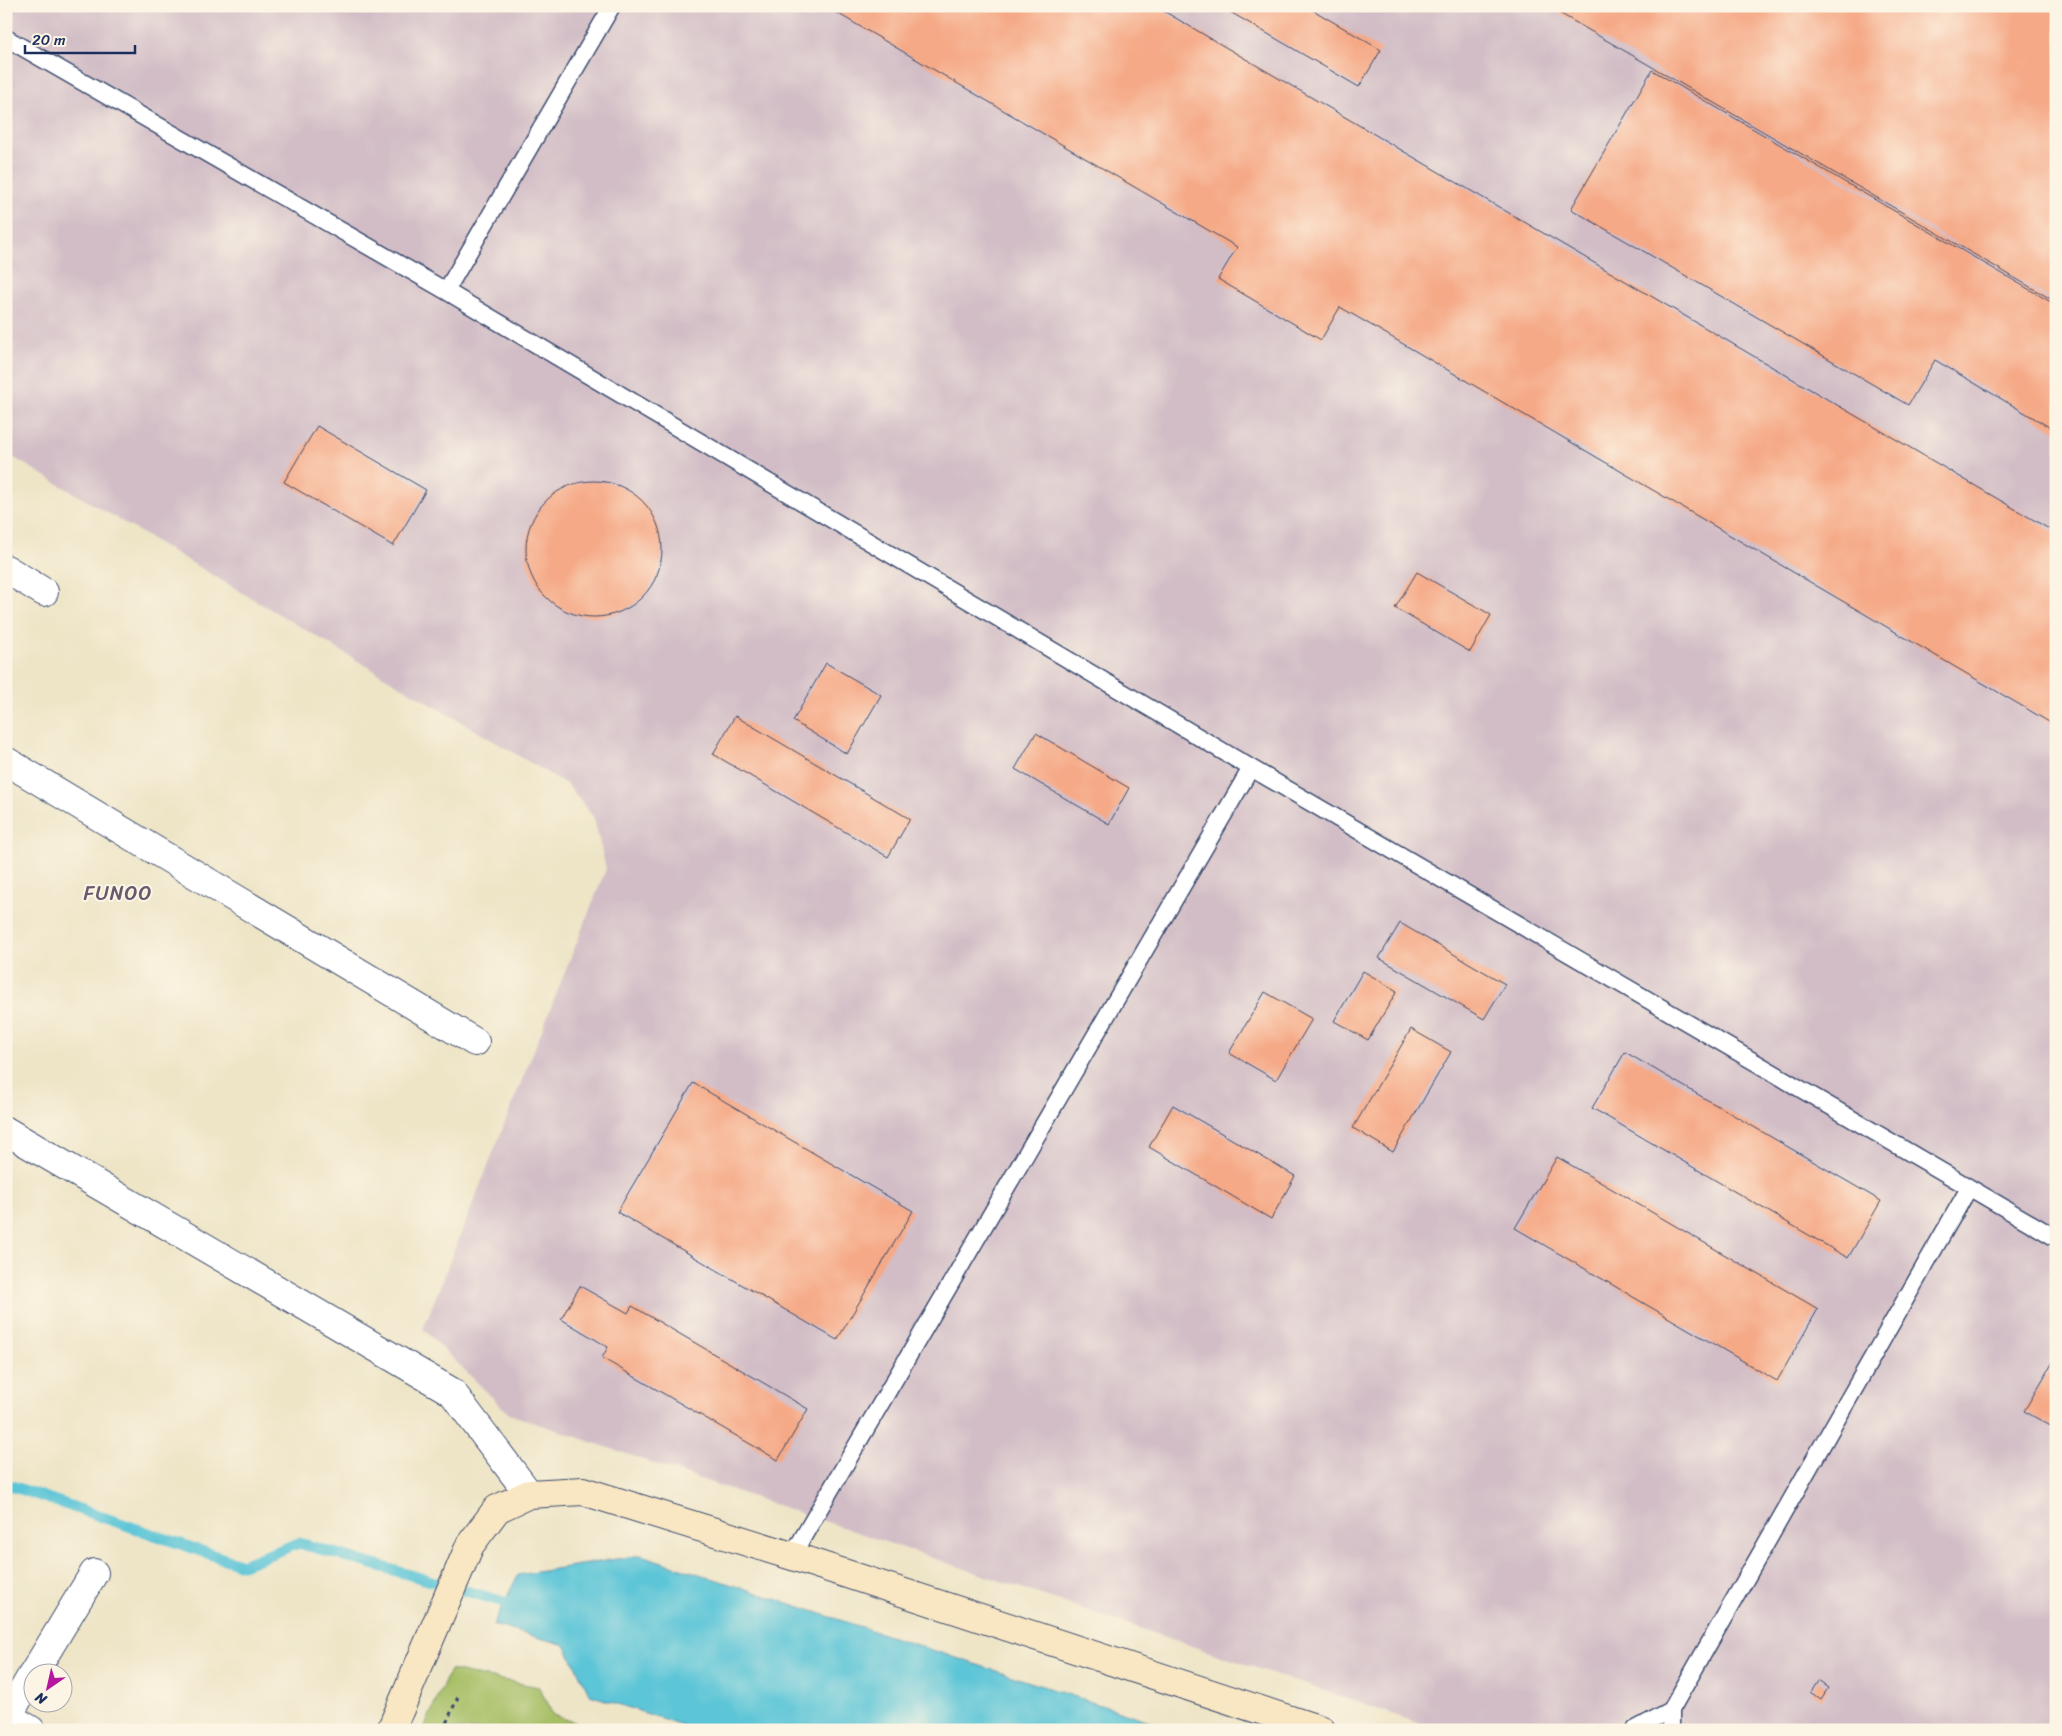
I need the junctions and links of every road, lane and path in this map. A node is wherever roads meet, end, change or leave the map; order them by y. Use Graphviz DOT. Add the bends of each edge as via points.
graph roads {
  1 [pos="612,6"];
  2 [pos="6,38"];
  3 [pos="446,291"];
  4 [pos="6,569"];
  5 [pos="44,592"];
  6 [pos="6,762"];
  7 [pos="1251,768"];
  8 [pos="475,1042"];
  9 [pos="6,1131"];
  10 [pos="1970,1188"];
  11 [pos="2056,1238"];
  12 [pos="529,1494"];
  13 [pos="792,1556"];
  14 [pos="94,1574"];
  15 [pos="39,1664"];
  16 [pos="22,1691"];
  17 [pos="458,1697"];
  18 [pos="1670,1710"];
  19 [pos="7,1715"];
  20 [pos="31,1730"];
  21 [pos="391,1730"];
  22 [pos="444,1730"];
  23 [pos="1321,1730"];
  24 [pos="1634,1730"];
  25 [pos="1671,1730"];
  1 -- 3 [label="lane"];
  2 -- 3 [label="lane"];
  3 -- 7 [label="lane"];
  4 -- 5 [label="street"];
  6 -- 8 [label="street"];
  7 -- 10 [label="lane"];
  7 -- 13 [label="lane"];
  9 -- 12 [label="street" via="452,1392"];
  10 -- 11 [label="lane"];
  10 -- 18 [label="lane"];
  12 -- 13 [label="street" via="583,1491"];
  12 -- 21 [label="street" via="497,1509 470,1545"];
  13 -- 23 [label="street"];
  14 -- 15 [label="street"];
  16 -- 19 [label="street"];
  17 -- 22 [label="path"];
  18 -- 24 [label="lane"];
  18 -- 25 [label="lane"];
  19 -- 20 [label="street"];
}
